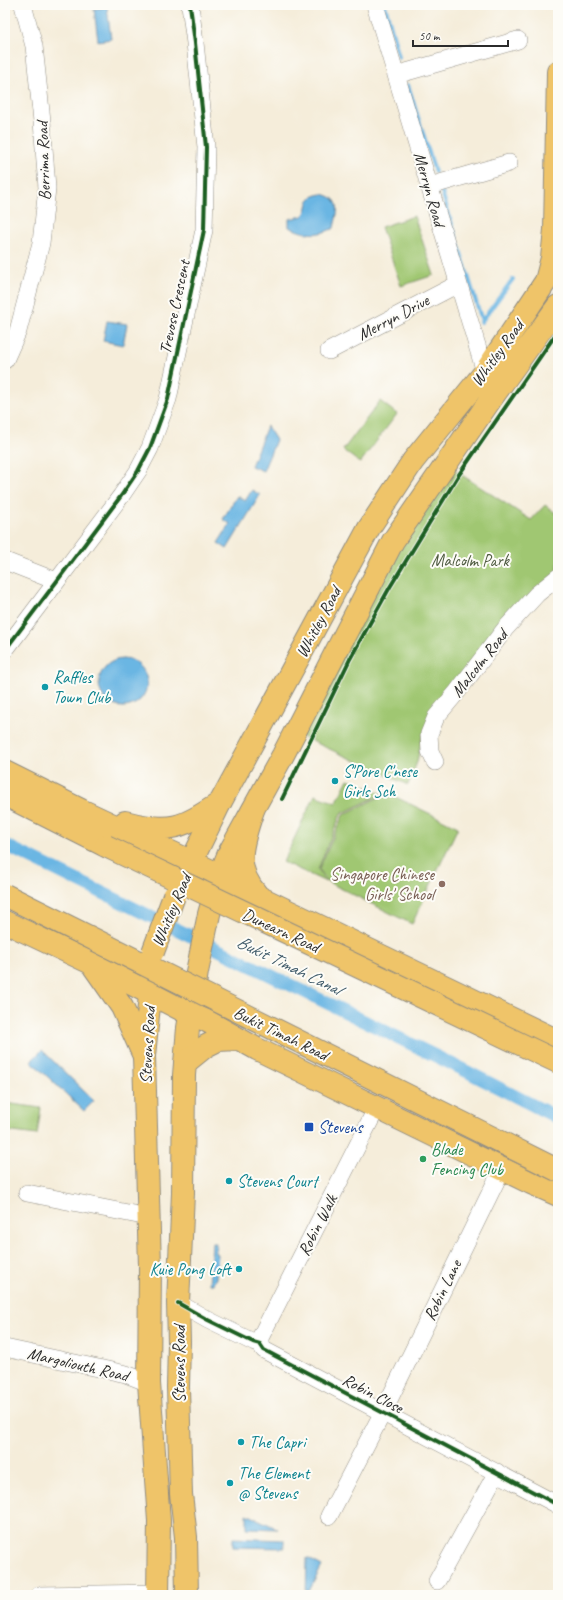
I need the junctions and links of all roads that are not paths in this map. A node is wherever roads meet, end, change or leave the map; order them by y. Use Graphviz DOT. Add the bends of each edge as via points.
graph roads {
  1 [pos="23,5"];
  2 [pos="190,5"];
  3 [pos="375,5"];
  4 [pos="518,40"];
  5 [pos="558,72"];
  6 [pos="396,75"];
  7 [pos="509,163"];
  8 [pos="430,186"];
  9 [pos="458,284"];
  10 [pos="552,284"];
  11 [pos="558,306"];
  12 [pos="329,351"];
  13 [pos="5,360"];
  14 [pos="485,372"];
  15 [pos="5,561"];
  16 [pos="558,577"];
  17 [pos="56,582"];
  18 [pos="5,650"];
  19 [pos="435,762"];
  20 [pos="5,772"];
  21 [pos="5,795"];
  22 [pos="220,803"];
  23 [pos="81,810"];
  24 [pos="253,810"];
  25 [pos="192,862"];
  26 [pos="220,876"];
  27 [pos="5,895"];
  28 [pos="259,897"];
  29 [pos="5,922"];
  30 [pos="91,963"];
  31 [pos="151,994"];
  32 [pos="190,1014"];
  33 [pos="238,1039"];
  34 [pos="558,1041"];
  35 [pos="144,1056"];
  36 [pos="558,1062"];
  37 [pos="185,1063"];
  38 [pos="379,1109"];
  39 [pos="502,1169"];
  40 [pos="557,1170"];
  41 [pos="27,1193"];
  42 [pos="558,1195"];
  43 [pos="148,1217"];
  44 [pos="178,1303"];
  45 [pos="260,1344"];
  46 [pos="5,1348"];
  47 [pos="149,1383"];
  48 [pos="383,1412"];
  49 [pos="497,1472"];
  50 [pos="558,1505"];
  51 [pos="329,1516"];
  52 [pos="437,1581"];
  53 [pos="158,1594"];
  54 [pos="187,1594"];
  55 [pos="39,1595"];
  1 -- 13 [label="street, Berrima Road" via="34,46 47,188 41,243 18,331"];
  2 -- 17 [label="street, Trevose Crescent" via="206,147 204,230 168,399 150,448 138,471"];
  3 -- 6 [label="street, Merryn Road"];
  4 -- 6 [label="street"];
  5 -- 10 [label="main road, Whitley Road"];
  6 -- 8 [label="street, Merryn Road"];
  7 -- 8 [label="street"];
  8 -- 9 [label="street, Merryn Road"];
  9 -- 12 [label="street, Merryn Drive"];
  9 -- 14 [label="street, Merryn Road"];
  10 -- 14 [label="main road, Whitley Road"];
  11 -- 24 [label="main road, Whitley Road" via="393,540"];
  14 -- 22 [label="main road, Whitley Road" via="413,461 373,521"];
  15 -- 17 [label="street"];
  16 -- 19 [label="street, Malcolm Road" via="537,594 505,629 436,717 429,734 430,751"];
  17 -- 18 [label="street, Trevose Crescent"];
  20 -- 23 [label="main road"];
  21 -- 36 [label="main road, Dunearn Road, bridge" via="183,884"];
  22 -- 23 [label="main road" via="192,821 172,828 131,824"];
  22 -- 25 [label="main road, Whitley Road"];
  23 -- 25 [label="main road"];
  24 -- 26 [label="main road, Whitley Road" via="229,853"];
  24 -- 28 [label="main road" via="241,855 243,873 249,886"];
  25 -- 26 [label="main road"];
  25 -- 31 [label="main road, Whitley Road, bridge" via="174,896 153,952"];
  26 -- 28 [label="main road"];
  26 -- 32 [label="main road, Whitley Road" via="209,914"];
  27 -- 40 [label="main road, Bukit Timah Road, bridge"];
  28 -- 34 [label="main road"];
  29 -- 30 [label="main road"];
  30 -- 31 [label="main road"];
  30 -- 35 [label="main road" via="122,1007"];
  31 -- 32 [label="main road"];
  31 -- 35 [label="main road, Stevens Road"];
  32 -- 33 [label="main road"];
  32 -- 37 [label="main road, Stevens Road"];
  33 -- 37 [label="main road" via="212,1043"];
  33 -- 38 [label="main road"];
  35 -- 43 [label="main road, Stevens Road"];
  37 -- 44 [label="main road, Stevens Road"];
  38 -- 39 [label="main road"];
  38 -- 45 [label="street, Robin Walk" via="371,1120 260,1338"];
  39 -- 42 [label="main road"];
  39 -- 48 [label="street, Robin Lane"];
  41 -- 43 [label="street"];
  43 -- 47 [label="main road, Stevens Road"];
  44 -- 45 [label="street, Robin Close"];
  44 -- 54 [label="main road, Stevens Road" via="181,1494 186,1537"];
  45 -- 48 [label="street, Robin Close" via="264,1350"];
  46 -- 47 [label="street, Margoliouth Road" via="126,1374"];
  47 -- 53 [label="main road, Stevens Road" via="159,1521"];
  48 -- 49 [label="street, Robin Close"];
  48 -- 51 [label="street, Robin Close"];
  49 -- 50 [label="street, Robin Close"];
  49 -- 52 [label="street"];
  53 -- 55 [label="street"];
}
